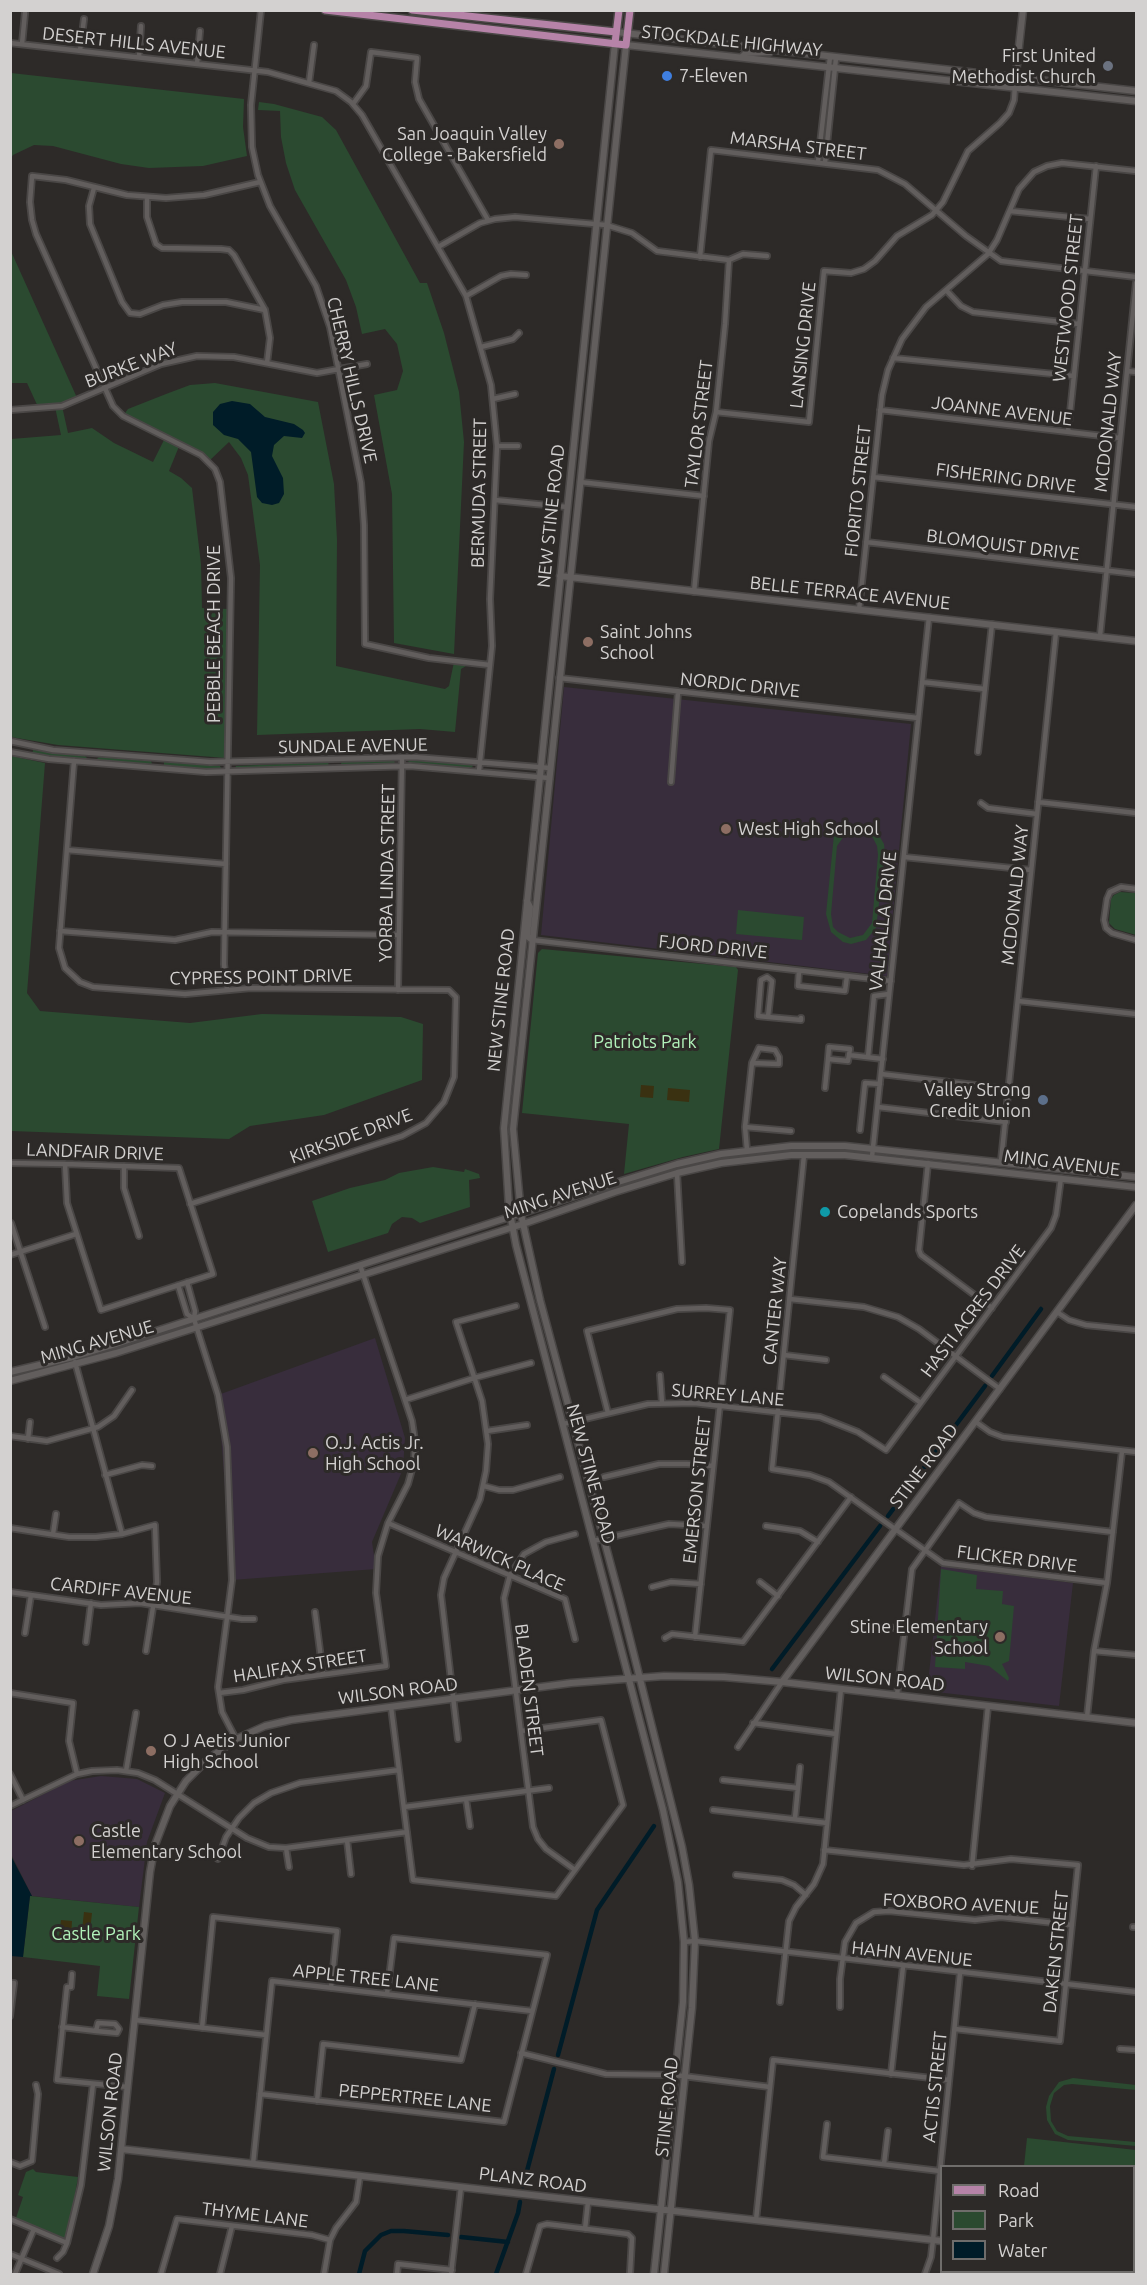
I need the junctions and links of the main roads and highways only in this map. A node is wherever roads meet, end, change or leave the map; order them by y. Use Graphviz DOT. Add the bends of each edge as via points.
graph roads {
  1 [pos="326,10"];
  2 [pos="412,10"];
  3 [pos="619,10"];
  4 [pos="630,10"];
  5 [pos="1023,10"];
  6 [pos="616,32"];
  7 [pos="628,33"];
  8 [pos="615,43"];
  9 [pos="626,45"];
  10 [pos="773,50"];
  11 [pos="742,57"];
  12 [pos="1015,82"];
  13 [pos="1137,91"];
  14 [pos="1137,100"];
  15 [pos="606,126"];
  16 [pos="617,128"];
  17 [pos="560,576"];
  18 [pos="570,577"];
  19 [pos="1137,641"];
  20 [pos="527,900"];
  21 [pos="532,940"];
  22 [pos="522,946"];
  23 [pos="529,973"];
  24 [pos="801,1146"];
  25 [pos="834,1146"];
  26 [pos="721,1154"];
  27 [pos="804,1155"];
  28 [pos="775,1156"];
  29 [pos="1001,1161"];
  30 [pos="958,1166"];
  31 [pos="1035,1166"];
  32 [pos="1001,1171"];
  33 [pos="677,1173"];
  34 [pos="1137,1177"];
  35 [pos="1137,1186"];
  36 [pos="1137,1205"];
  37 [pos="521,1214"];
  38 [pos="511,1218"];
  39 [pos="523,1224"];
  40 [pos="513,1227"];
  41 [pos="10,1372"];
  42 [pos="10,1381"];
  43 [pos="639,1677"];
  44 [pos="628,1678"];
  45 [pos="782,1682"];
  46 [pos="1137,1723"];
  47 [pos="695,1941"];
  48 [pos="684,1942"];
  49 [pos="121,2149"];
  50 [pos="661,2209"];
  51 [pos="671,2210"];
  52 [pos="940,2241"];
  53 [pos="93,2274"];
  54 [pos="654,2274"];
  55 [pos="664,2274"];
  1 -- 8 [label="main road, STOCKDALE HIGHWAY"];
  2 -- 6 [label="main road, STOCKDALE HIGHWAY"];
  3 -- 6 [label="main road"];
  4 -- 7 [label="main road"];
  5 -- 12 [label="main road"];
  6 -- 7 [label="main road, STOCKDALE HIGHWAY"];
  6 -- 8 [label="main road"];
  7 -- 9 [label="main road"];
  7 -- 10 [label="main road, STOCKDALE HIGHWAY"];
  8 -- 9 [label="main road, STOCKDALE HIGHWAY"];
  8 -- 15 [label="main road, NEW STINE ROAD"];
  9 -- 11 [label="main road, STOCKDALE HIGHWAY"];
  9 -- 16 [label="main road, NEW STINE ROAD"];
  10 -- 11 [label="main road" via="746,53"];
  10 -- 12 [label="main road, STOCKDALE HIGHWAY"];
  11 -- 12 [label="main road, STOCKDALE HIGHWAY"];
  12 -- 13 [label="main road, STOCKDALE HIGHWAY"];
  12 -- 14 [label="main road, STOCKDALE HIGHWAY"];
  15 -- 16 [label="main road"];
  15 -- 17 [label="main road, NEW STINE ROAD"];
  16 -- 18 [label="main road, NEW STINE ROAD"];
  17 -- 18 [label="main road, BELLE TERRACE AVENUE"];
  17 -- 20 [label="main road, NEW STINE ROAD"];
  18 -- 19 [label="main road, BELLE TERRACE AVENUE"];
  18 -- 21 [label="main road, NEW STINE ROAD"];
  20 -- 21 [label="main road" via="527,936"];
  20 -- 22 [label="main road, NEW STINE ROAD"];
  21 -- 23 [label="main road, NEW STINE ROAD"];
  22 -- 23 [label="main road"];
  22 -- 38 [label="main road, NEW STINE ROAD" via="504,1115"];
  23 -- 37 [label="main road, NEW STINE ROAD" via="513,1116"];
  24 -- 25 [label="main road, MING AVENUE"];
  24 -- 26 [label="main road, MING AVENUE"];
  24 -- 28 [label="main road"];
  25 -- 27 [label="main road" via="811,1149"];
  25 -- 29 [label="main road, MING AVENUE"];
  26 -- 33 [label="main road" via="682,1167"];
  26 -- 37 [label="main road, MING AVENUE"];
  27 -- 28 [label="main road, MING AVENUE"];
  27 -- 30 [label="main road, MING AVENUE"];
  28 -- 33 [label="main road, MING AVENUE"];
  29 -- 30 [label="main road"];
  29 -- 31 [label="main road, MING AVENUE"];
  30 -- 32 [label="main road, MING AVENUE"];
  31 -- 32 [label="main road" via="1007,1167"];
  31 -- 34 [label="main road, MING AVENUE"];
  32 -- 35 [label="main road, MING AVENUE"];
  33 -- 39 [label="main road, MING AVENUE"];
  36 -- 45 [label="main road, STINE ROAD"];
  37 -- 38 [label="main road, MING AVENUE"];
  37 -- 39 [label="main road, NEW STINE ROAD"];
  38 -- 40 [label="main road, NEW STINE ROAD"];
  38 -- 41 [label="main road, MING AVENUE" via="73,1357"];
  39 -- 40 [label="main road, MING AVENUE"];
  39 -- 43 [label="main road, NEW STINE ROAD"];
  40 -- 42 [label="main road, MING AVENUE" via="76,1365"];
  40 -- 44 [label="main road, NEW STINE ROAD"];
  43 -- 44 [label="main road, WILSON ROAD"];
  43 -- 45 [label="main road, WILSON ROAD"];
  43 -- 47 [label="main road, NEW STINE ROAD" via="682,1847"];
  44 -- 48 [label="main road, NEW STINE ROAD" via="671,1845"];
  44 -- 49 [label="main road, WILSON ROAD" via="284,1721 236,1739 202,1764 178,1793 155,1845"];
  45 -- 46 [label="main road, WILSON ROAD"];
  47 -- 51 [label="main road, STINE ROAD"];
  48 -- 50 [label="main road, STINE ROAD" via="683,1998"];
  49 -- 50 [label="main road, PLANZ ROAD"];
  49 -- 53 [label="main road, WILSON ROAD" via="114,2203"];
  50 -- 51 [label="main road, PLANZ ROAD"];
  50 -- 54 [label="main road, STINE ROAD"];
  51 -- 52 [label="main road, PLANZ ROAD"];
  51 -- 55 [label="main road, STINE ROAD"];
}
